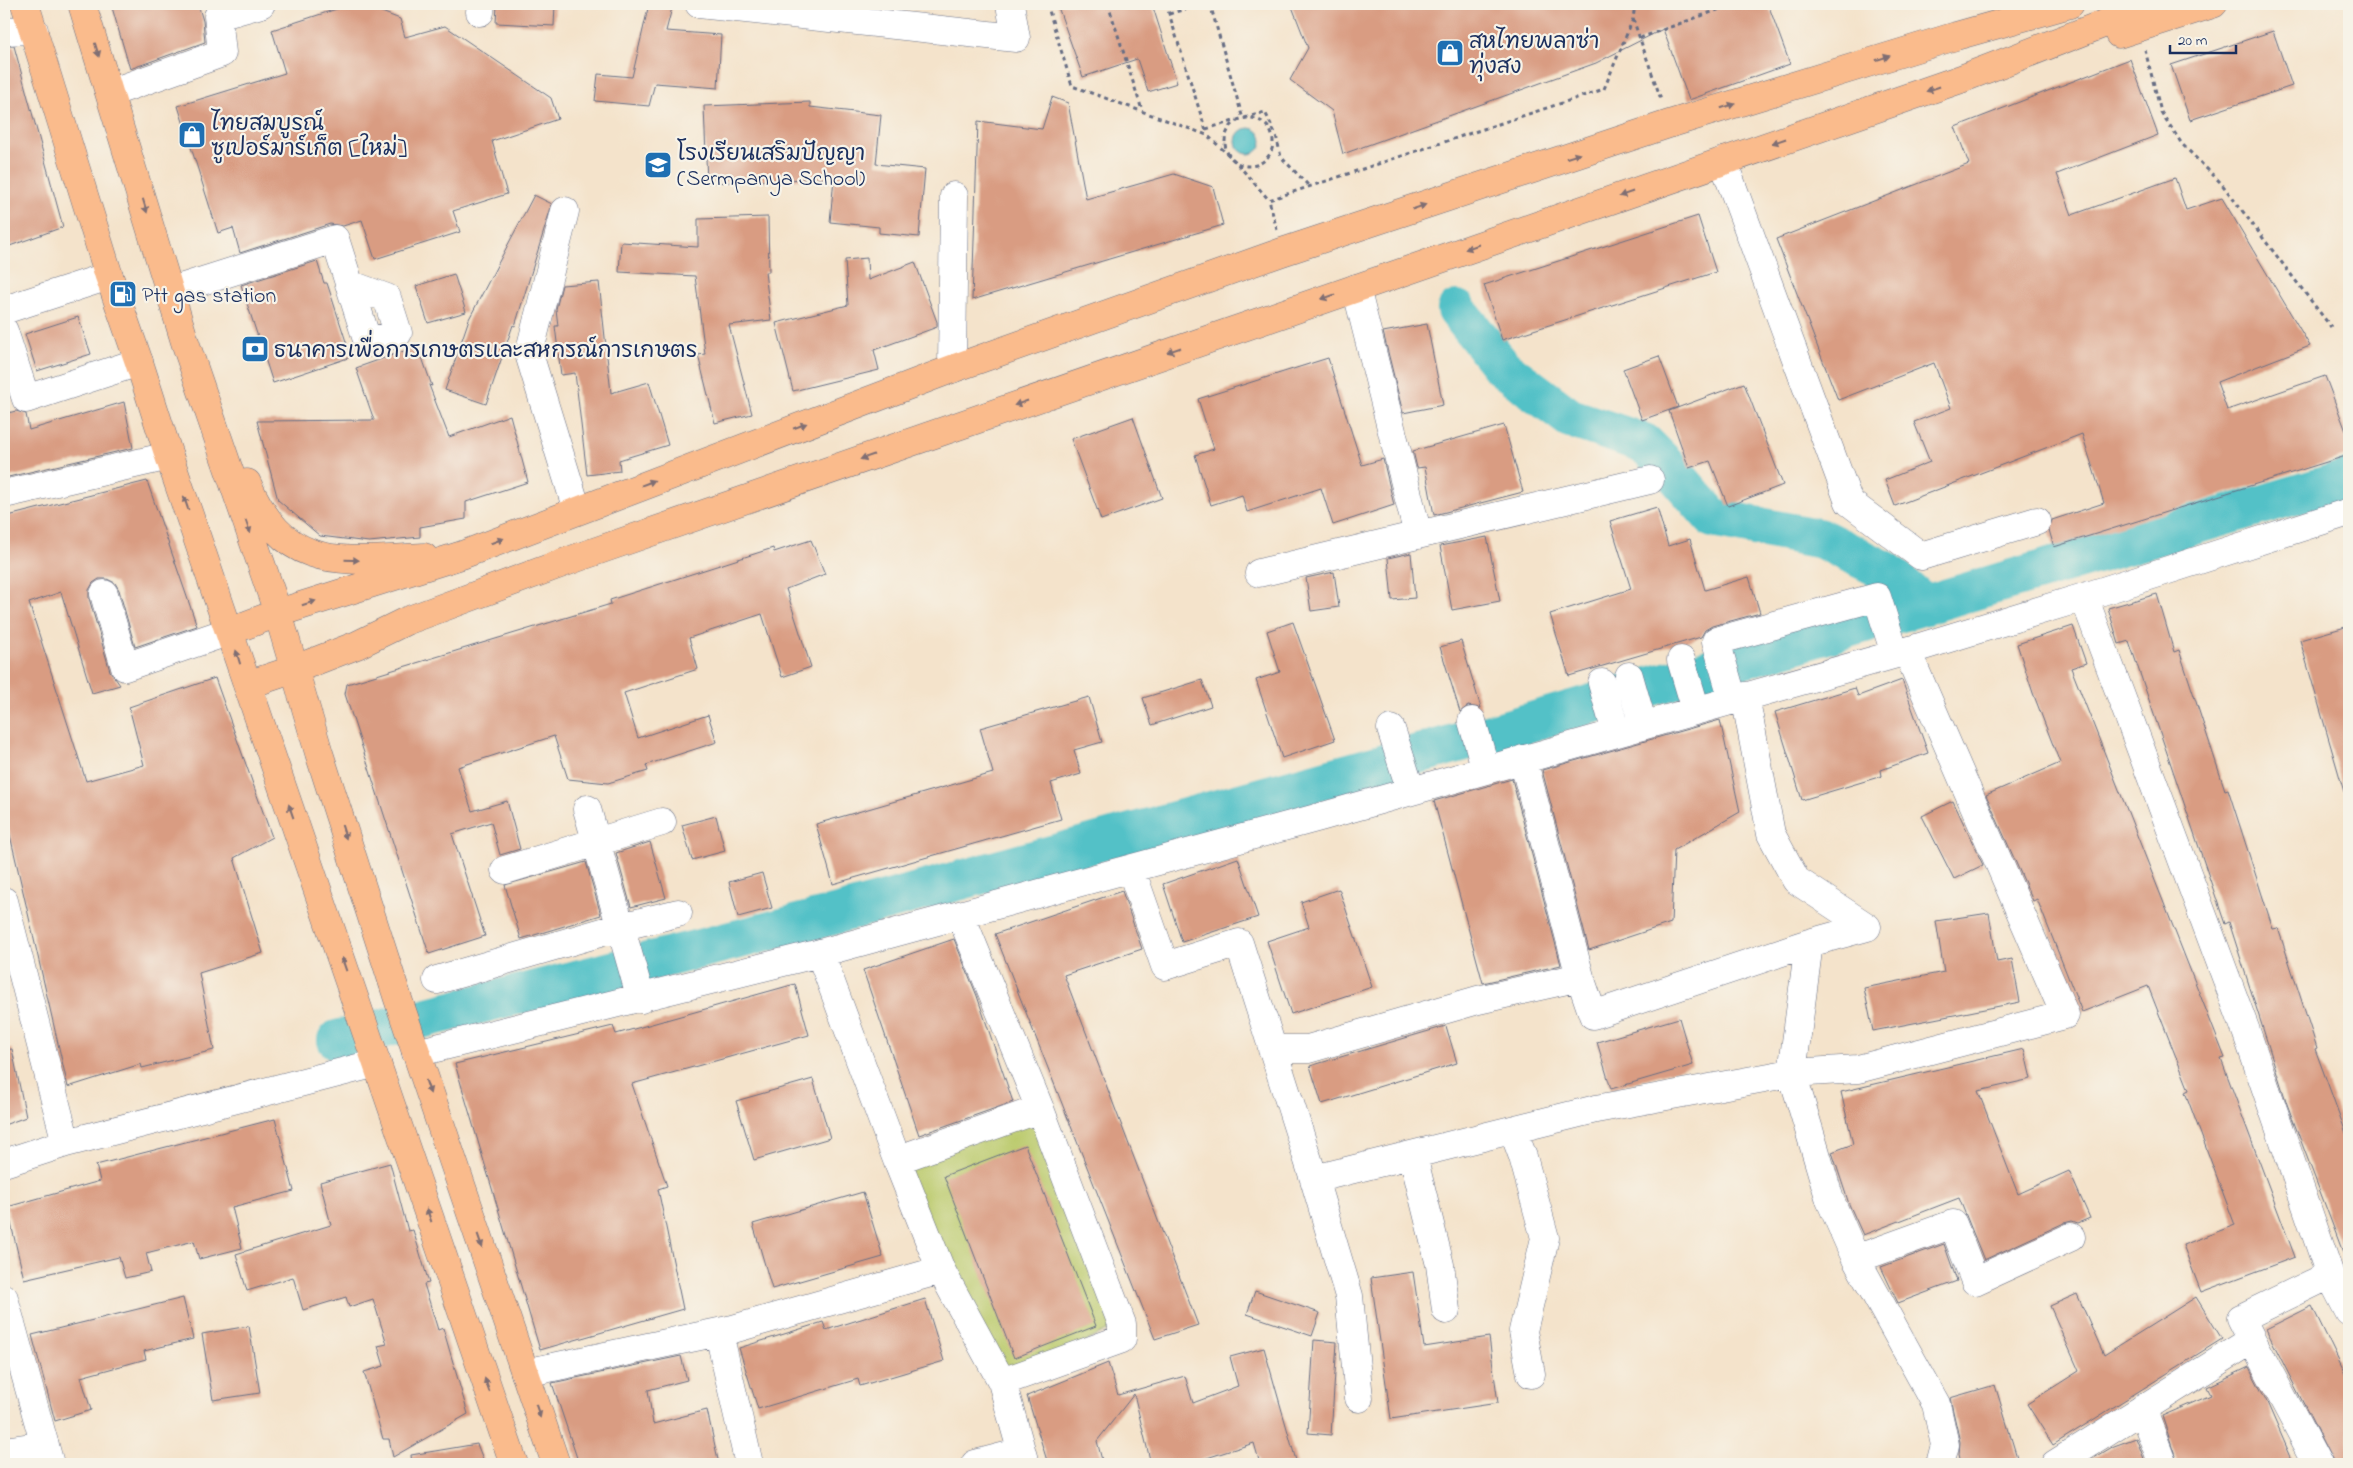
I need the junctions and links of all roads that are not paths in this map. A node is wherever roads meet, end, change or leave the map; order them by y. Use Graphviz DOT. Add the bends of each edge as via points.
graph roads {
  1 [pos="25,4"];
  2 [pos="82,4"];
  3 [pos="261,4"];
  4 [pos="699,4"];
  5 [pos="1010,4"];
  6 [pos="2034,4"];
  7 [pos="2070,4"];
  8 [pos="2213,4"];
  9 [pos="875,13"];
  10 [pos="2147,13"];
  11 [pos="34,30"];
  12 [pos="4,32"];
  13 [pos="1956,36"];
  14 [pos="110,93"];
  15 [pos="1723,161"];
  16 [pos="954,196"];
  17 [pos="565,211"];
  18 [pos="109,276"];
  19 [pos="349,284"];
  20 [pos="1356,288"];
  21 [pos="171,291"];
  22 [pos="4,310"];
  23 [pos="4,331"];
  24 [pos="185,342"];
  25 [pos="140,362"];
  26 [pos="952,369"];
  27 [pos="169,456"];
  28 [pos="1650,480"];
  29 [pos="4,494"];
  30 [pos="577,510"];
  31 [pos="2349,512"];
  32 [pos="2037,520"];
  33 [pos="1418,535"];
  34 [pos="462,554"];
  35 [pos="1259,573"];
  36 [pos="104,594"];
  37 [pos="2084,597"];
  38 [pos="278,613"];
  39 [pos="230,632"];
  40 [pos="357,645"];
  41 [pos="1899,652"];
  42 [pos="1681,660"];
  43 [pos="295,669"];
  44 [pos="1629,676"];
  45 [pos="1602,683"];
  46 [pos="246,685"];
  47 [pos="1737,698"];
  48 [pos="1696,709"];
  49 [pos="1472,721"];
  50 [pos="1642,725"];
  51 [pos="1391,730"];
  52 [pos="1616,732"];
  53 [pos="319,753"];
  54 [pos="1523,759"];
  55 [pos="1486,770"];
  56 [pos="1408,782"];
  57 [pos="588,809"];
  58 [pos="662,822"];
  59 [pos="596,841"];
  60 [pos="1131,869"];
  61 [pos="505,870"];
  62 [pos="4,901"];
  63 [pos="678,913"];
  64 [pos="961,916"];
  65 [pos="623,937"];
  66 [pos="1809,943"];
  67 [pos="820,953"];
  68 [pos="1580,977"];
  69 [pos="437,980"];
  70 [pos="638,992"];
  71 [pos="414,1047"];
  72 [pos="1272,1050"];
  73 [pos="374,1055"];
  74 [pos="1792,1073"];
  75 [pos="1040,1110"];
  76 [pos="1513,1130"];
  77 [pos="66,1143"];
  78 [pos="1413,1156"];
  79 [pos="898,1160"];
  80 [pos="4,1163"];
  81 [pos="1314,1179"];
  82 [pos="2071,1237"];
  83 [pos="1856,1259"];
  84 [pos="942,1270"];
  85 [pos="2330,1275"];
  86 [pos="4,1298"];
  87 [pos="1446,1310"];
  88 [pos="2349,1312"];
  89 [pos="733,1329"];
  90 [pos="2252,1340"];
  91 [pos="525,1372"];
  92 [pos="1531,1374"];
  93 [pos="1002,1382"];
  94 [pos="1360,1398"];
  95 [pos="2142,1409"];
  96 [pos="4,1451"];
  97 [pos="47,1454"];
  98 [pos="1023,1458"];
  99 [pos="514,1464"];
  100 [pos="556,1464"];
  101 [pos="749,1464"];
  102 [pos="976,1464"];
  103 [pos="1940,1464"];
  104 [pos="2054,1464"];
  105 [pos="2163,1464"];
  106 [pos="2318,1464"];
  1 -- 11 [label="main road"];
  2 -- 14 [label="main road, one-way"];
  3 -- 14 [label="street" via="218,16 222,53"];
  4 -- 9 [label="street"];
  5 -- 9 [label="street" via="1016,38"];
  6 -- 13 [label="main road"];
  7 -- 13 [label="main road"];
  8 -- 10 [label="main road"];
  10 -- 15 [label="main road, one-way"];
  11 -- 12 [label="street"];
  11 -- 18 [label="main road"];
  26 -- 13 [label="main road, one-way" via="1282,252 1669,124"];
  14 -- 21 [label="main road, one-way"];
  15 -- 20 [label="main road, one-way"];
  15 -- 32 [label="street" via="1849,502 1920,556"];
  16 -- 26 [label="street"];
  17 -- 30 [label="street" via="529,354"];
  18 -- 22 [label="street"];
  18 -- 25 [label="main road"];
  19 -- 21 [label="street" via="335,239"];
  20 -- 33 [label="street"];
  20 -- 40 [label="main road, one-way" via="582,556 406,621"];
  21 -- 24 [label="main road"];
  23 -- 25 [label="street" via="26,399"];
  24 -- 34 [label="main road, one-way" via="255,502 291,544 323,558 353,560"];
  24 -- 38 [label="main road, one-way"];
  25 -- 27 [label="main road"];
  30 -- 26 [label="main road, one-way"];
  27 -- 29 [label="street"];
  39 -- 27 [label="main road, one-way"];
  28 -- 33 [label="street"];
  34 -- 30 [label="main road, one-way"];
  31 -- 37 [label="street"];
  33 -- 35 [label="street"];
  38 -- 34 [label="main road, one-way"];
  36 -- 39 [label="street" via="125,667"];
  37 -- 41 [label="street"];
  37 -- 85 [label="street" via="2246,1031"];
  38 -- 39 [label="main road"];
  38 -- 43 [label="main road"];
  46 -- 39 [label="main road, one-way"];
  40 -- 43 [label="main road"];
  40 -- 53 [label="main road" via="332,662 315,688 312,720"];
  41 -- 47 [label="street"];
  41 -- 47 [label="street" via="1877,596 1716,641"];
  41 -- 74 [label="street" via="2065,1015 1858,1069"];
  42 -- 48 [label="street"];
  43 -- 46 [label="main road"];
  43 -- 53 [label="main road"];
  44 -- 50 [label="street"];
  45 -- 52 [label="street"];
  73 -- 46 [label="main road, one-way"];
  47 -- 48 [label="street"];
  47 -- 66 [label="street" via="1772,834 1796,880 1867,927"];
  48 -- 50 [label="street"];
  49 -- 55 [label="street"];
  50 -- 52 [label="street"];
  51 -- 56 [label="street"];
  52 -- 54 [label="street"];
  53 -- 71 [label="main road, one-way"];
  54 -- 55 [label="street"];
  54 -- 68 [label="street"];
  55 -- 56 [label="street"];
  56 -- 60 [label="street"];
  57 -- 59 [label="street"];
  58 -- 59 [label="street"];
  59 -- 61 [label="street"];
  59 -- 65 [label="street"];
  60 -- 64 [label="street"];
  60 -- 72 [label="street" via="1165,966 1239,943"];
  62 -- 77 [label="street"];
  63 -- 65 [label="street"];
  64 -- 67 [label="street"];
  64 -- 75 [label="street"];
  65 -- 69 [label="street"];
  65 -- 70 [label="street"];
  66 -- 68 [label="street" via="1593,1015"];
  66 -- 74 [label="street"];
  67 -- 70 [label="street"];
  67 -- 79 [label="street"];
  68 -- 72 [label="street" via="1478,1000 1308,1050"];
  70 -- 71 [label="street"];
  71 -- 73 [label="main road"];
  71 -- 91 [label="main road, one-way"];
  72 -- 81 [label="street"];
  73 -- 77 [label="street"];
  99 -- 73 [label="main road, one-way"];
  74 -- 76 [label="street" via="1596,1109"];
  74 -- 83 [label="street" via="1830,1200"];
  75 -- 79 [label="street"];
  75 -- 93 [label="street" via="1122,1324 1122,1339"];
  76 -- 78 [label="street"];
  76 -- 92 [label="street" via="1545,1238 1523,1331"];
  77 -- 80 [label="street"];
  78 -- 81 [label="street"];
  78 -- 87 [label="street" via="1440,1265"];
  79 -- 84 [label="street"];
  81 -- 94 [label="street" via="1349,1296"];
  82 -- 83 [label="street" via="1975,1281 1953,1224"];
  83 -- 103 [label="street" via="1936,1404 1945,1445"];
  84 -- 89 [label="street"];
  84 -- 93 [label="street"];
  85 -- 88 [label="street"];
  85 -- 90 [label="street" via="2241,1318"];
  86 -- 97 [label="street"];
  89 -- 91 [label="street"];
  89 -- 101 [label="street" via="724,1334 721,1342"];
  90 -- 95 [label="street"];
  90 -- 106 [label="street"];
  91 -- 100 [label="main road, one-way"];
  93 -- 98 [label="street"];
  95 -- 104 [label="street"];
  95 -- 105 [label="street"];
  96 -- 97 [label="street"];
  98 -- 102 [label="street"];
}
